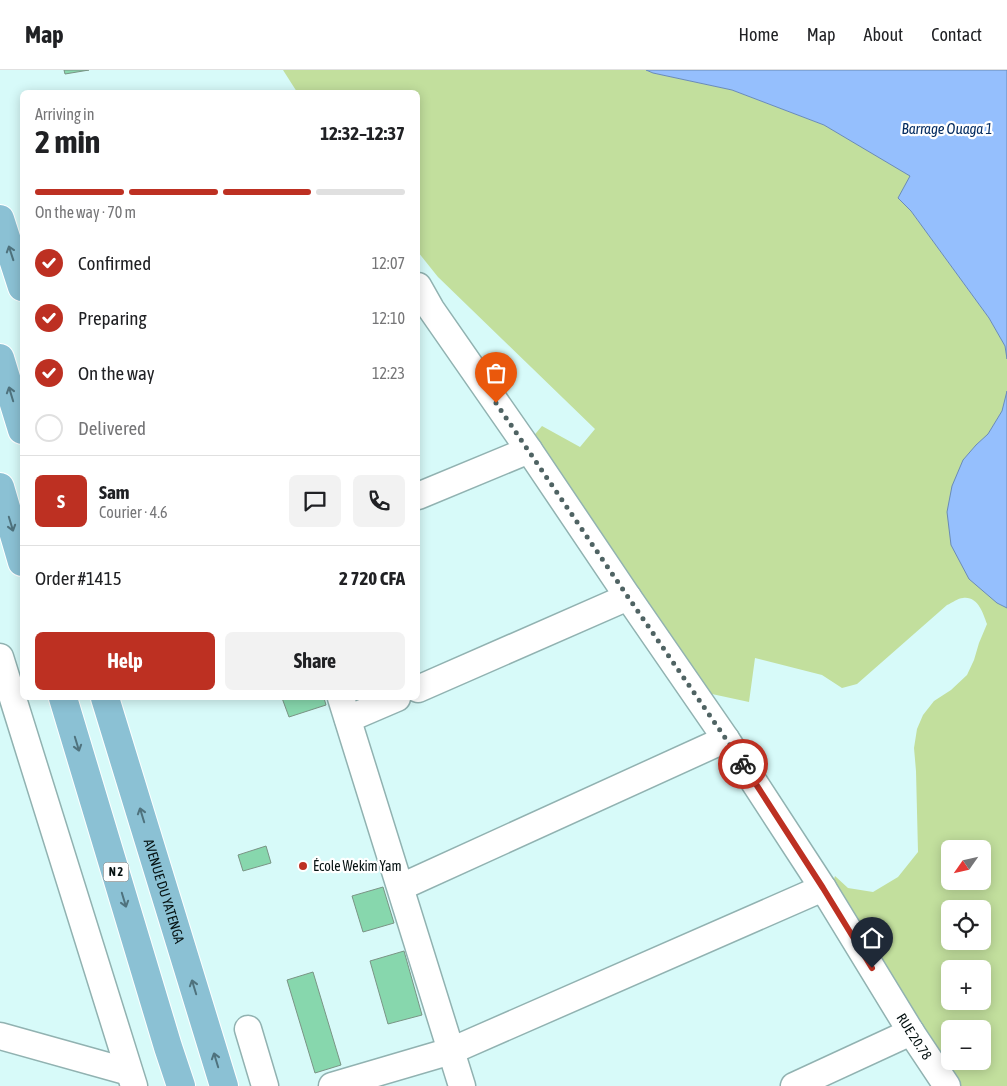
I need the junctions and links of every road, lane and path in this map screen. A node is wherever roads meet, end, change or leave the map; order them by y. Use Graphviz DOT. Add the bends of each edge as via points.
graph roads {
  1 [pos="0,219"];
  2 [pos="20,282"];
  3 [pos="420,294"];
  4 [pos="424,311"];
  5 [pos="0,358"];
  6 [pos="20,423"];
  7 [pos="529,450"];
  8 [pos="0,487"];
  9 [pos="420,495"];
  10 [pos="20,555"];
  11 [pos="628,597"];
  12 [pos="0,657"];
  13 [pos="420,688"];
  14 [pos="64,700"];
  15 [pos="107,700"];
  16 [pos="113,700"];
  17 [pos="387,700"];
  18 [pos="345,708"];
  19 [pos="726,739"];
  20 [pos="125,759"];
  21 [pos="401,887"];
  22 [pos="823,888"];
  23 [pos="248,1029"];
  24 [pos="911,1032"];
  25 [pos="0,1036"];
  26 [pos="451,1051"];
  27 [pos="131,1079"];
  28 [pos="181,1086"];
  29 [pos="224,1086"];
  30 [pos="265,1086"];
  31 [pos="332,1086"];
  32 [pos="462,1086"];
  33 [pos="794,1086"];
  34 [pos="947,1086"];
  2 -- 1 [label="main road, one-way"];
  3 -- 4 [label="street, RUE 20.78"];
  4 -- 7 [label="street, RUE 20.78"];
  6 -- 5 [label="main road, one-way"];
  7 -- 9 [label="street"];
  7 -- 11 [label="street, RUE 20.78"];
  8 -- 10 [label="main road, one-way"];
  11 -- 13 [label="street"];
  11 -- 19 [label="street, RUE 20.78"];
  12 -- 27 [label="street"];
  14 -- 28 [label="main road, N 2, one-way"];
  15 -- 20 [label="main road, AVENUE DU YATENGA"];
  16 -- 20 [label="main road"];
  17 -- 18 [label="street"];
  18 -- 21 [label="street"];
  19 -- 21 [label="street"];
  19 -- 22 [label="street, RUE 20.78"];
  29 -- 20 [label="main road, AVENUE DU YATENGA, one-way"];
  21 -- 26 [label="street"];
  22 -- 24 [label="street, RUE 20.78"];
  22 -- 26 [label="street"];
  23 -- 30 [label="street"];
  24 -- 33 [label="street"];
  24 -- 34 [label="street, RUE 20.78"];
  25 -- 27 [label="street"];
  26 -- 31 [label="street"];
  26 -- 32 [label="street"];
}
